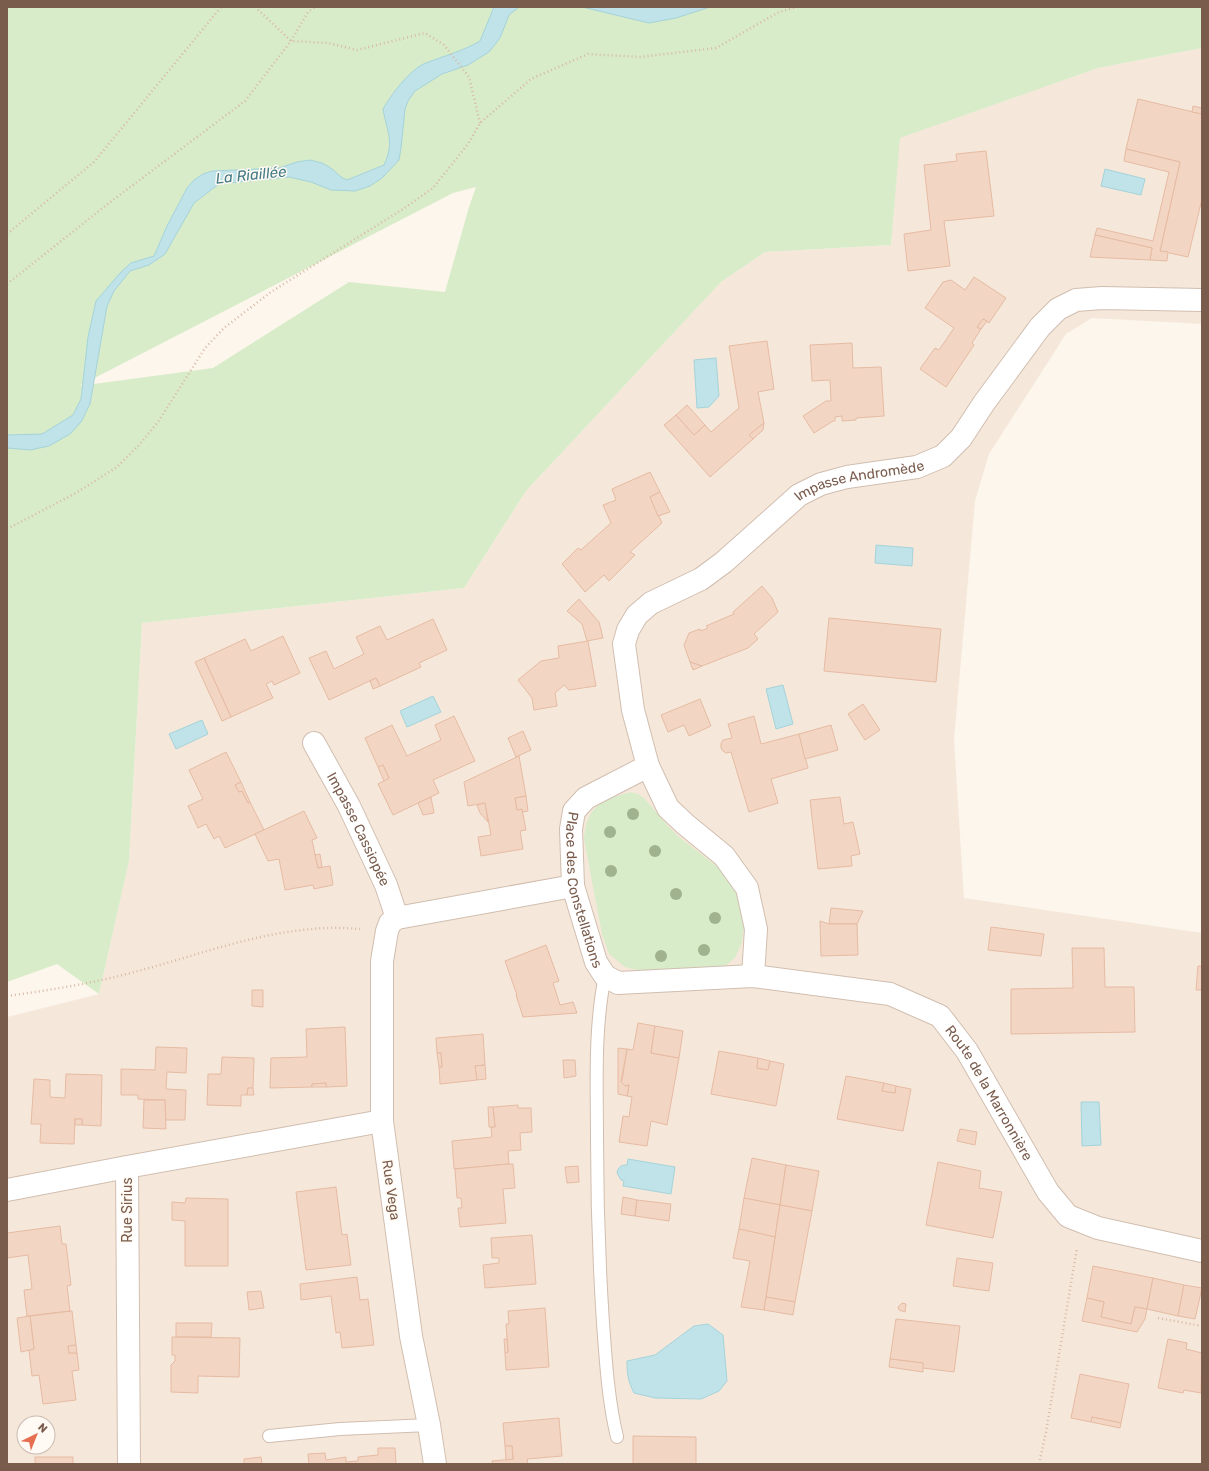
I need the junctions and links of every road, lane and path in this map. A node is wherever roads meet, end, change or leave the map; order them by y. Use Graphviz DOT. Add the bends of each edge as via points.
graph roads {
  1 [pos="221,7"];
  2 [pos="255,7"];
  3 [pos="315,7"];
  4 [pos="796,7"];
  5 [pos="291,41"];
  6 [pos="480,123"];
  7 [pos="7,234"];
  8 [pos="7,284"];
  9 [pos="1202,300"];
  10 [pos="7,529"];
  11 [pos="314,743"];
  12 [pos="648,766"];
  13 [pos="573,886"];
  14 [pos="392,924"];
  15 [pos="605,976"];
  16 [pos="753,976"];
  17 [pos="7,996"];
  18 [pos="382,1121"];
  19 [pos="127,1167"];
  20 [pos="7,1190"];
  21 [pos="1084,1223"];
  22 [pos="1202,1251"];
  23 [pos="1158,1318"];
  24 [pos="1202,1326"];
  25 [pos="429,1425"];
  26 [pos="269,1436"];
  27 [pos="618,1437"];
  28 [pos="129,1464"];
  29 [pos="435,1464"];
  30 [pos="1039,1464"];
  1 -- 7 [label="path" via="94,162"];
  2 -- 5 [label="path"];
  3 -- 5 [label="path" via="308,12"];
  4 -- 6 [label="path" via="779,12 716,48 640,57 588,54 531,79"];
  5 -- 6 [label="path" via="328,43 357,50 425,33 444,45 469,77"];
  5 -- 8 [label="path" via="245,101 109,203"];
  6 -- 10 [label="path" via="468,144 433,188 271,292 224,328 205,348 158,422 118,467 76,493"];
  9 -- 12 [label="street, Impasse Andromède" via="1083,299 1058,309 1040,327 961,438 943,456 917,467 847,477 821,484 799,495 702,580 651,603 637,615 628,630 624,644 633,710"];
  11 -- 14 [label="street, Impasse Cassiopée" via="349,806 386,885"];
  12 -- 13 [label="street, Place des Constellations" via="586,798 574,811 571,829"];
  12 -- 16 [label="street, Impasse Andromède" via="668,808 724,856 747,888 756,929"];
  13 -- 14 [label="street"];
  13 -- 15 [label="street, Place des Constellations" via="596,962"];
  14 -- 17 [label="path" via="311,929 277,934 221,946 93,983"];
  14 -- 18 [label="street, Rue Vega" via="382,961"];
  15 -- 16 [label="street, Place des Constellations" via="618,983"];
  15 -- 27 [label="lane" via="600,998 597,1036 599,1261 607,1382"];
  16 -- 21 [label="street, Route de la Marronnière" via="890,994 940,1016 967,1051 1048,1192 1068,1216"];
  18 -- 19 [label="street, Rue Sirius"];
  18 -- 25 [label="street, Rue Vega" via="411,1336"];
  19 -- 20 [label="street"];
  19 -- 28 [label="street, Rue Sirius"];
  21 -- 22 [label="street, Route de la Marronnière"];
  21 -- 30 [label="path" via="1076,1252"];
  23 -- 24 [label="path"];
  25 -- 26 [label="lane" via="340,1429"];
  25 -- 29 [label="street, Rue Vega"];
}
